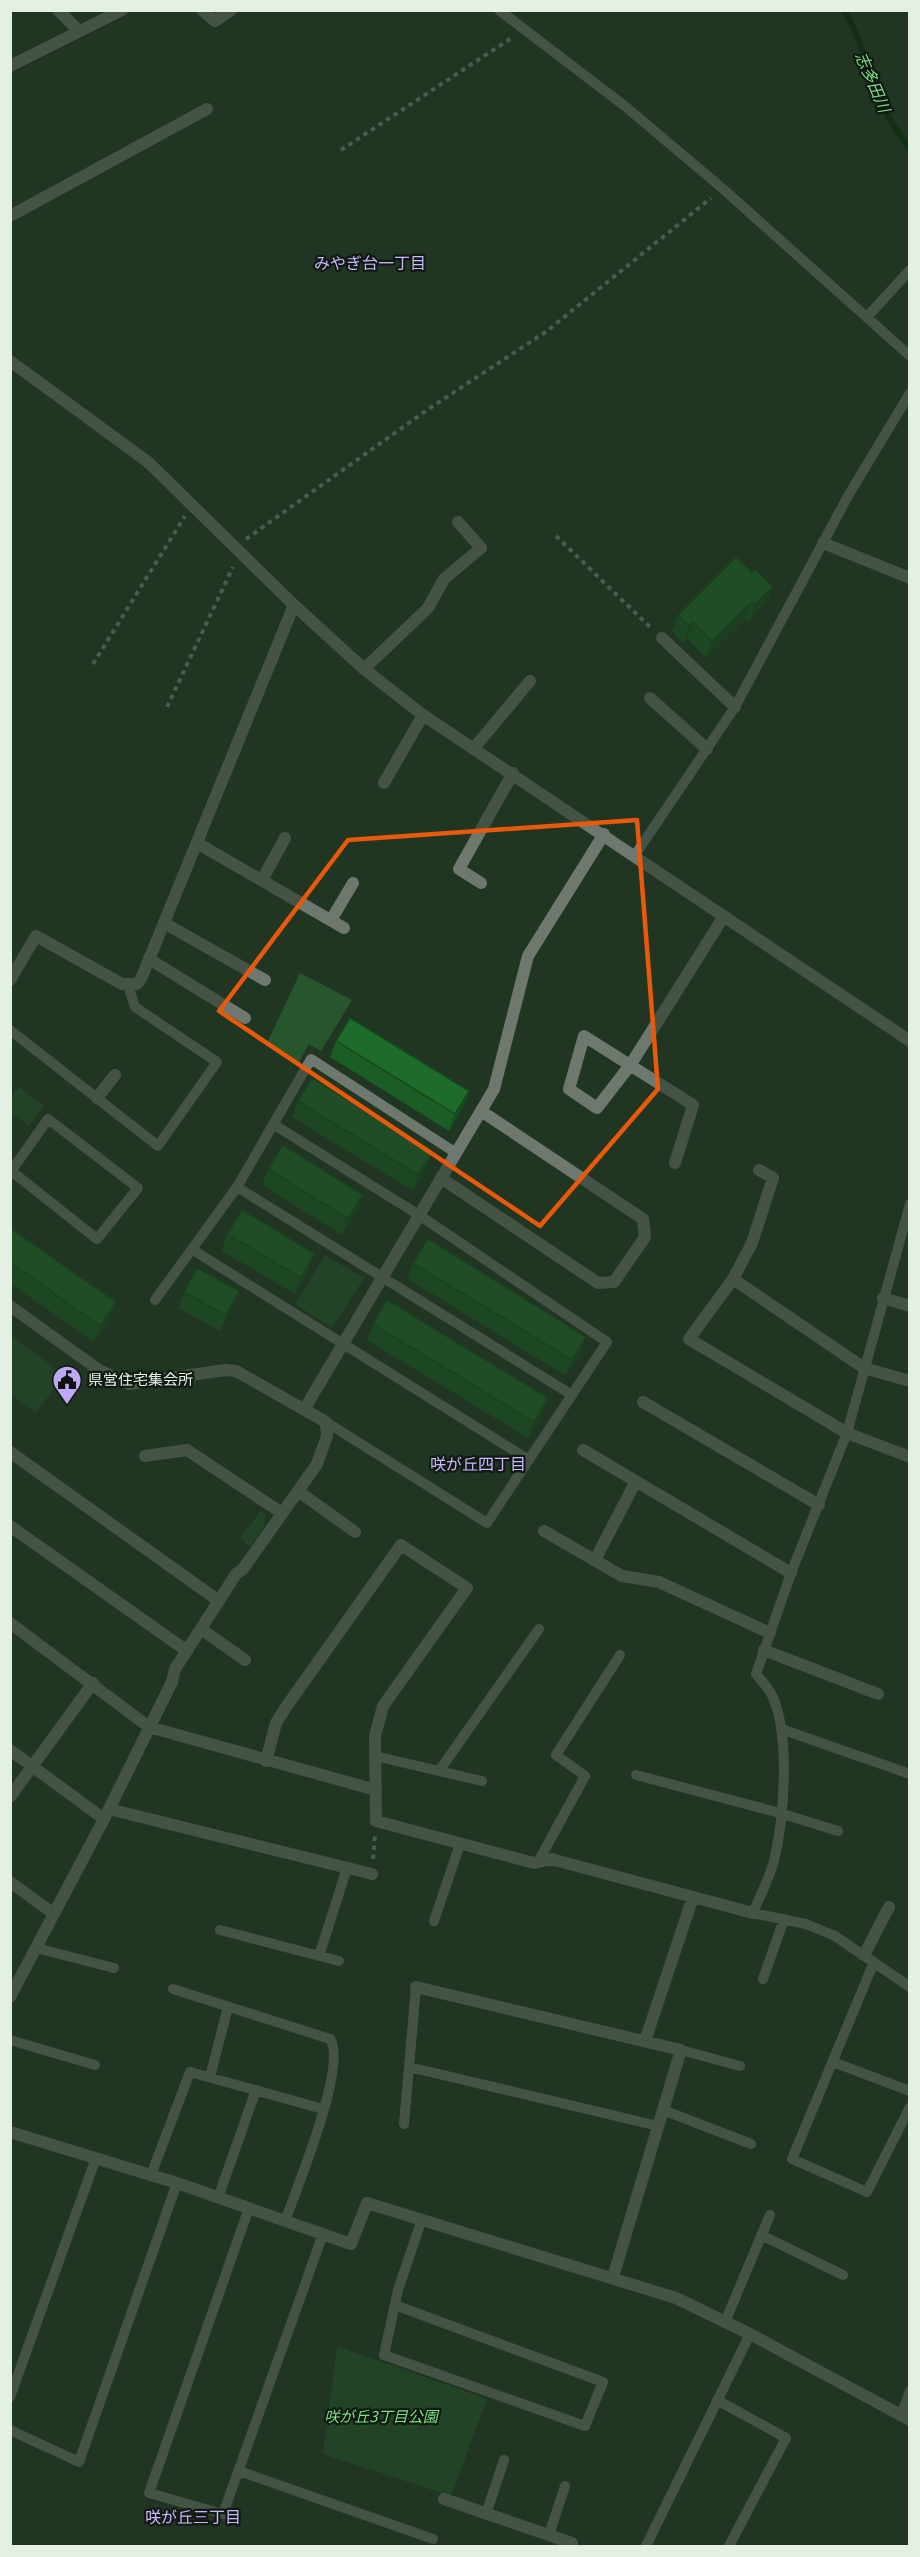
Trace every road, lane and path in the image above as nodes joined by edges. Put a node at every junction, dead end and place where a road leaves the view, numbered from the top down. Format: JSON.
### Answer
{"nodes":[{"id":1,"x":58,"y":10,"type":"edge"},
{"id":2,"x":122,"y":10,"type":"edge"},
{"id":3,"x":202,"y":10,"type":"edge"},
{"id":4,"x":231,"y":10,"type":"edge"},
{"id":5,"x":499,"y":10,"type":"edge"},
{"id":6,"x":523,"y":30,"type":"junction"},
{"id":7,"x":79,"y":31,"type":"junction"},
{"id":8,"x":10,"y":66,"type":"edge"},
{"id":9,"x":207,"y":109,"type":"dead end"},
{"id":10,"x":341,"y":150,"type":"dead end"},
{"id":11,"x":722,"y":188,"type":"junction"},
{"id":12,"x":10,"y":216,"type":"edge"},
{"id":13,"x":909,"y":270,"type":"edge"},
{"id":14,"x":867,"y":317,"type":"junction"},
{"id":15,"x":909,"y":356,"type":"edge"},
{"id":16,"x":10,"y":361,"type":"edge"},
{"id":17,"x":909,"y":393,"type":"edge"},
{"id":18,"x":192,"y":505,"type":"junction"},
{"id":19,"x":458,"y":522,"type":"dead end"},
{"id":20,"x":556,"y":536,"type":"dead end"},
{"id":21,"x":823,"y":543,"type":"junction"},
{"id":22,"x":238,"y":549,"type":"junction"},
{"id":23,"x":909,"y":578,"type":"edge"},
{"id":24,"x":294,"y":605,"type":"junction"},
{"id":25,"x":662,"y":638,"type":"joint"},
{"id":26,"x":93,"y":664,"type":"dead end"},
{"id":27,"x":364,"y":669,"type":"junction"},
{"id":28,"x":530,"y":681,"type":"dead end"},
{"id":29,"x":650,"y":698,"type":"dead end"},
{"id":30,"x":167,"y":707,"type":"dead end"},
{"id":31,"x":735,"y":707,"type":"junction"},
{"id":32,"x":423,"y":715,"type":"junction"},
{"id":33,"x":474,"y":748,"type":"junction"},
{"id":34,"x":707,"y":749,"type":"junction"},
{"id":35,"x":513,"y":773,"type":"junction"},
{"id":36,"x":384,"y":783,"type":"dead end"},
{"id":37,"x":604,"y":834,"type":"junction"},
{"id":38,"x":285,"y":838,"type":"dead end"},
{"id":39,"x":197,"y":843,"type":"junction"},
{"id":40,"x":635,"y":855,"type":"junction"},
{"id":41,"x":262,"y":880,"type":"junction"},
{"id":42,"x":353,"y":883,"type":"dead end"},
{"id":43,"x":481,"y":883,"type":"dead end"},
{"id":44,"x":724,"y":916,"type":"junction"},
{"id":45,"x":331,"y":920,"type":"junction"},
{"id":46,"x":164,"y":922,"type":"junction"},
{"id":47,"x":345,"y":928,"type":"dead end"},
{"id":48,"x":150,"y":959,"type":"junction"},
{"id":49,"x":10,"y":980,"type":"edge"},
{"id":50,"x":265,"y":980,"type":"dead end"},
{"id":51,"x":128,"y":985,"type":"junction"},
{"id":52,"x":245,"y":1018,"type":"dead end"},
{"id":53,"x":10,"y":1030,"type":"edge"},
{"id":54,"x":909,"y":1041,"type":"edge"},
{"id":55,"x":631,"y":1064,"type":"junction"},
{"id":56,"x":115,"y":1075,"type":"dead end"},
{"id":57,"x":97,"y":1098,"type":"junction"},
{"id":58,"x":481,"y":1111,"type":"junction"},
{"id":59,"x":273,"y":1124,"type":"junction"},
{"id":60,"x":456,"y":1153,"type":"junction"},
{"id":61,"x":675,"y":1163,"type":"dead end"},
{"id":62,"x":11,"y":1170,"type":"edge"},
{"id":63,"x":759,"y":1170,"type":"dead end"},
{"id":64,"x":441,"y":1179,"type":"junction"},
{"id":65,"x":237,"y":1187,"type":"junction"},
{"id":66,"x":909,"y":1204,"type":"edge"},
{"id":67,"x":419,"y":1215,"type":"junction"},
{"id":68,"x":193,"y":1250,"type":"junction"},
{"id":69,"x":382,"y":1277,"type":"junction"},
{"id":70,"x":733,"y":1279,"type":"junction"},
{"id":71,"x":883,"y":1298,"type":"junction"},
{"id":72,"x":155,"y":1300,"type":"dead end"},
{"id":73,"x":10,"y":1306,"type":"edge"},
{"id":74,"x":909,"y":1306,"type":"edge"},
{"id":75,"x":342,"y":1344,"type":"junction"},
{"id":76,"x":864,"y":1368,"type":"junction"},
{"id":77,"x":909,"y":1381,"type":"edge"},
{"id":78,"x":572,"y":1395,"type":"junction"},
{"id":79,"x":643,"y":1402,"type":"dead end"},
{"id":80,"x":305,"y":1408,"type":"junction"},
{"id":81,"x":326,"y":1422,"type":"junction"},
{"id":82,"x":847,"y":1433,"type":"junction"},
{"id":83,"x":584,"y":1450,"type":"dead end"},
{"id":84,"x":10,"y":1452,"type":"edge"},
{"id":85,"x":145,"y":1456,"type":"dead end"},
{"id":86,"x":909,"y":1457,"type":"edge"},
{"id":87,"x":529,"y":1460,"type":"junction"},
{"id":88,"x":636,"y":1481,"type":"junction"},
{"id":89,"x":298,"y":1491,"type":"junction"},
{"id":90,"x":819,"y":1505,"type":"junction"},
{"id":91,"x":282,"y":1513,"type":"junction"},
{"id":92,"x":10,"y":1526,"type":"edge"},
{"id":93,"x":544,"y":1531,"type":"dead end"},
{"id":94,"x":355,"y":1532,"type":"dead end"},
{"id":95,"x":595,"y":1560,"type":"junction"},
{"id":96,"x":791,"y":1573,"type":"junction"},
{"id":97,"x":219,"y":1600,"type":"junction"},
{"id":98,"x":10,"y":1623,"type":"edge"},
{"id":99,"x":201,"y":1629,"type":"junction"},
{"id":100,"x":539,"y":1629,"type":"dead end"},
{"id":101,"x":770,"y":1633,"type":"junction"},
{"id":102,"x":764,"y":1650,"type":"junction"},
{"id":103,"x":187,"y":1651,"type":"junction"},
{"id":104,"x":620,"y":1655,"type":"dead end"},
{"id":105,"x":244,"y":1660,"type":"dead end"},
{"id":106,"x":93,"y":1683,"type":"junction"},
{"id":107,"x":878,"y":1694,"type":"dead end"},
{"id":108,"x":149,"y":1727,"type":"junction"},
{"id":109,"x":781,"y":1729,"type":"junction"},
{"id":110,"x":10,"y":1750,"type":"edge"},
{"id":111,"x":375,"y":1756,"type":"junction"},
{"id":112,"x":266,"y":1761,"type":"junction"},
{"id":113,"x":34,"y":1767,"type":"junction"},
{"id":114,"x":439,"y":1771,"type":"junction"},
{"id":115,"x":909,"y":1774,"type":"edge"},
{"id":116,"x":636,"y":1775,"type":"dead end"},
{"id":117,"x":482,"y":1780,"type":"dead end"},
{"id":118,"x":376,"y":1790,"type":"junction"},
{"id":119,"x":10,"y":1797,"type":"edge"},
{"id":120,"x":780,"y":1813,"type":"junction"},
{"id":121,"x":106,"y":1814,"type":"junction"},
{"id":122,"x":376,"y":1821,"type":"junction"},
{"id":123,"x":837,"y":1831,"type":"dead end"},
{"id":124,"x":460,"y":1844,"type":"junction"},
{"id":125,"x":538,"y":1862,"type":"junction"},
{"id":126,"x":347,"y":1868,"type":"junction"},
{"id":127,"x":372,"y":1875,"type":"joint"},
{"id":128,"x":10,"y":1882,"type":"edge"},
{"id":129,"x":693,"y":1897,"type":"junction"},
{"id":130,"x":889,"y":1907,"type":"dead end"},
{"id":131,"x":753,"y":1913,"type":"junction"},
{"id":132,"x":54,"y":1914,"type":"junction"},
{"id":133,"x":783,"y":1919,"type":"junction"},
{"id":134,"x":434,"y":1921,"type":"dead end"},
{"id":135,"x":220,"y":1930,"type":"dead end"},
{"id":136,"x":36,"y":1948,"type":"junction"},
{"id":137,"x":319,"y":1956,"type":"junction"},
{"id":138,"x":869,"y":1959,"type":"junction"},
{"id":139,"x":339,"y":1961,"type":"dead end"},
{"id":140,"x":114,"y":1968,"type":"dead end"},
{"id":141,"x":763,"y":1979,"type":"dead end"},
{"id":142,"x":416,"y":1987,"type":"joint"},
{"id":143,"x":909,"y":1987,"type":"edge"},
{"id":144,"x":173,"y":1989,"type":"dead end"},
{"id":145,"x":10,"y":1997,"type":"edge"},
{"id":146,"x":228,"y":2007,"type":"junction"},
{"id":147,"x":10,"y":2040,"type":"edge"},
{"id":148,"x":645,"y":2041,"type":"junction"},
{"id":149,"x":681,"y":2050,"type":"junction"},
{"id":150,"x":833,"y":2062,"type":"junction"},
{"id":151,"x":95,"y":2065,"type":"dead end"},
{"id":152,"x":741,"y":2066,"type":"dead end"},
{"id":153,"x":409,"y":2067,"type":"junction"},
{"id":154,"x":210,"y":2077,"type":"junction"},
{"id":155,"x":256,"y":2090,"type":"junction"},
{"id":156,"x":909,"y":2091,"type":"edge"},
{"id":157,"x":909,"y":2107,"type":"edge"},
{"id":158,"x":323,"y":2109,"type":"junction"},
{"id":159,"x":663,"y":2110,"type":"junction"},
{"id":160,"x":404,"y":2124,"type":"dead end"},
{"id":161,"x":658,"y":2126,"type":"junction"},
{"id":162,"x":10,"y":2132,"type":"edge"},
{"id":163,"x":751,"y":2144,"type":"dead end"},
{"id":164,"x":96,"y":2158,"type":"junction"},
{"id":165,"x":152,"y":2175,"type":"junction"},
{"id":166,"x":177,"y":2183,"type":"junction"},
{"id":167,"x":218,"y":2198,"type":"junction"},
{"id":168,"x":249,"y":2208,"type":"junction"},
{"id":169,"x":770,"y":2215,"type":"dead end"},
{"id":170,"x":422,"y":2220,"type":"junction"},
{"id":171,"x":285,"y":2221,"type":"junction"},
{"id":172,"x":323,"y":2234,"type":"junction"},
{"id":173,"x":761,"y":2235,"type":"junction"},
{"id":174,"x":843,"y":2275,"type":"dead end"},
{"id":175,"x":613,"y":2277,"type":"junction"},
{"id":176,"x":395,"y":2305,"type":"junction"},
{"id":177,"x":725,"y":2322,"type":"junction"},
{"id":178,"x":750,"y":2334,"type":"junction"},
{"id":179,"x":909,"y":2391,"type":"edge"},
{"id":180,"x":10,"y":2397,"type":"edge"},
{"id":181,"x":717,"y":2400,"type":"junction"},
{"id":182,"x":905,"y":2418,"type":"edge"},
{"id":183,"x":10,"y":2430,"type":"edge"},
{"id":184,"x":504,"y":2460,"type":"dead end"},
{"id":185,"x":239,"y":2471,"type":"junction"},
{"id":186,"x":566,"y":2486,"type":"dead end"},
{"id":187,"x":444,"y":2499,"type":"dead end"},
{"id":188,"x":486,"y":2514,"type":"junction"},
{"id":189,"x":549,"y":2535,"type":"junction"},
{"id":190,"x":433,"y":2540,"type":"dead end"},
{"id":191,"x":571,"y":2547,"type":"edge"},
{"id":192,"x":646,"y":2547,"type":"edge"},
{"id":193,"x":729,"y":2547,"type":"edge"}],
"edges":[{"from":1,"to":7,"type":"street"},
{"from":2,"to":7,"type":"street"},
{"from":3,"to":4,"type":"street"},
{"from":5,"to":6,"type":"lane"},
{"from":6,"to":10,"type":"path"},
{"from":6,"to":11,"type":"lane"},
{"from":7,"to":8,"type":"street"},
{"from":9,"to":12,"type":"street"},
{"from":11,"to":14,"type":"lane"},
{"from":11,"to":22,"type":"path"},
{"from":13,"to":14,"type":"lane"},
{"from":14,"to":15,"type":"lane"},
{"from":16,"to":18,"type":"street"},
{"from":17,"to":21,"type":"lane"},
{"from":18,"to":22,"type":"street"},
{"from":18,"to":26,"type":"path"},
{"from":19,"to":27,"type":"street"},
{"from":20,"to":25,"type":"path"},
{"from":21,"to":23,"type":"street"},
{"from":21,"to":31,"type":"lane"},
{"from":22,"to":24,"type":"street"},
{"from":22,"to":30,"type":"path"},
{"from":24,"to":27,"type":"street"},
{"from":24,"to":39,"type":"street"},
{"from":25,"to":31,"type":"street"},
{"from":27,"to":32,"type":"street"},
{"from":28,"to":33,"type":"street"},
{"from":29,"to":34,"type":"street"},
{"from":31,"to":34,"type":"lane"},
{"from":32,"to":33,"type":"street"},
{"from":32,"to":36,"type":"street"},
{"from":33,"to":35,"type":"street"},
{"from":34,"to":40,"type":"lane"},
{"from":35,"to":37,"type":"street"},
{"from":35,"to":43,"type":"street"},
{"from":37,"to":40,"type":"street"},
{"from":37,"to":58,"type":"street"},
{"from":38,"to":41,"type":"street"},
{"from":39,"to":41,"type":"street"},
{"from":39,"to":46,"type":"street"},
{"from":40,"to":44,"type":"street"},
{"from":41,"to":45,"type":"street"},
{"from":42,"to":45,"type":"street"},
{"from":44,"to":54,"type":"street"},
{"from":44,"to":55,"type":"street"},
{"from":45,"to":47,"type":"street"},
{"from":46,"to":48,"type":"street"},
{"from":46,"to":50,"type":"street"},
{"from":48,"to":51,"type":"street"},
{"from":48,"to":52,"type":"street"},
{"from":49,"to":51,"type":"street"},
{"from":51,"to":57,"type":"lane"},
{"from":53,"to":57,"type":"lane"},
{"from":55,"to":55,"type":"street"},
{"from":55,"to":61,"type":"street"},
{"from":56,"to":57,"type":"street"},
{"from":58,"to":60,"type":"street"},
{"from":58,"to":64,"type":"street"},
{"from":59,"to":60,"type":"lane"},
{"from":59,"to":65,"type":"lane"},
{"from":59,"to":67,"type":"lane"},
{"from":60,"to":64,"type":"street"},
{"from":62,"to":62,"type":"lane"},
{"from":63,"to":70,"type":"street"},
{"from":64,"to":67,"type":"street"},
{"from":65,"to":68,"type":"lane"},
{"from":65,"to":69,"type":"lane"},
{"from":66,"to":71,"type":"lane"},
{"from":67,"to":69,"type":"street"},
{"from":67,"to":78,"type":"lane"},
{"from":68,"to":72,"type":"lane"},
{"from":68,"to":75,"type":"lane"},
{"from":69,"to":75,"type":"street"},
{"from":69,"to":78,"type":"lane"},
{"from":70,"to":76,"type":"street"},
{"from":70,"to":82,"type":"street"},
{"from":71,"to":74,"type":"street"},
{"from":71,"to":76,"type":"lane"},
{"from":73,"to":80,"type":"street"},
{"from":75,"to":80,"type":"street"},
{"from":75,"to":87,"type":"lane"},
{"from":76,"to":77,"type":"street"},
{"from":76,"to":82,"type":"lane"},
{"from":78,"to":87,"type":"lane"},
{"from":79,"to":90,"type":"street"},
{"from":80,"to":81,"type":"street"},
{"from":81,"to":87,"type":"lane"},
{"from":81,"to":89,"type":"street"},
{"from":82,"to":86,"type":"street"},
{"from":82,"to":90,"type":"lane"},
{"from":83,"to":88,"type":"street"},
{"from":84,"to":97,"type":"street"},
{"from":85,"to":91,"type":"street"},
{"from":88,"to":95,"type":"street"},
{"from":88,"to":96,"type":"street"},
{"from":89,"to":91,"type":"street"},
{"from":89,"to":94,"type":"street"},
{"from":90,"to":96,"type":"lane"},
{"from":91,"to":97,"type":"street"},
{"from":92,"to":103,"type":"street"},
{"from":93,"to":95,"type":"street"},
{"from":95,"to":101,"type":"street"},
{"from":96,"to":101,"type":"lane"},
{"from":97,"to":99,"type":"street"},
{"from":98,"to":106,"type":"street"},
{"from":99,"to":103,"type":"street"},
{"from":99,"to":105,"type":"street"},
{"from":100,"to":114,"type":"lane"},
{"from":101,"to":102,"type":"lane"},
{"from":102,"to":107,"type":"street"},
{"from":102,"to":109,"type":"lane"},
{"from":103,"to":108,"type":"street"},
{"from":104,"to":125,"type":"lane"},
{"from":106,"to":108,"type":"street"},
{"from":106,"to":113,"type":"street"},
{"from":108,"to":112,"type":"street"},
{"from":108,"to":121,"type":"street"},
{"from":109,"to":115,"type":"lane"},
{"from":109,"to":120,"type":"lane"},
{"from":110,"to":113,"type":"street"},
{"from":111,"to":112,"type":"street"},
{"from":111,"to":114,"type":"lane"},
{"from":111,"to":118,"type":"street"},
{"from":112,"to":118,"type":"street"},
{"from":113,"to":119,"type":"street"},
{"from":113,"to":121,"type":"street"},
{"from":114,"to":117,"type":"lane"},
{"from":116,"to":120,"type":"lane"},
{"from":118,"to":122,"type":"street"},
{"from":120,"to":123,"type":"lane"},
{"from":120,"to":131,"type":"lane"},
{"from":121,"to":126,"type":"street"},
{"from":121,"to":132,"type":"street"},
{"from":122,"to":124,"type":"street"},
{"from":122,"to":127,"type":"path"},
{"from":124,"to":125,"type":"street"},
{"from":124,"to":134,"type":"lane"},
{"from":125,"to":129,"type":"street"},
{"from":126,"to":127,"type":"street"},
{"from":126,"to":137,"type":"lane"},
{"from":128,"to":132,"type":"street"},
{"from":129,"to":131,"type":"street"},
{"from":129,"to":148,"type":"street"},
{"from":130,"to":138,"type":"street"},
{"from":131,"to":133,"type":"lane"},
{"from":132,"to":136,"type":"street"},
{"from":133,"to":138,"type":"lane"},
{"from":133,"to":141,"type":"lane"},
{"from":135,"to":137,"type":"lane"},
{"from":136,"to":140,"type":"lane"},
{"from":136,"to":145,"type":"street"},
{"from":137,"to":139,"type":"lane"},
{"from":138,"to":143,"type":"lane"},
{"from":138,"to":150,"type":"lane"},
{"from":142,"to":148,"type":"street"},
{"from":142,"to":153,"type":"lane"},
{"from":144,"to":146,"type":"lane"},
{"from":146,"to":154,"type":"lane"},
{"from":146,"to":158,"type":"lane"},
{"from":147,"to":151,"type":"lane"},
{"from":148,"to":149,"type":"street"},
{"from":149,"to":152,"type":"lane"},
{"from":149,"to":159,"type":"street"},
{"from":150,"to":156,"type":"lane"},
{"from":150,"to":157,"type":"lane"},
{"from":153,"to":160,"type":"lane"},
{"from":153,"to":161,"type":"lane"},
{"from":154,"to":155,"type":"lane"},
{"from":154,"to":165,"type":"lane"},
{"from":155,"to":158,"type":"lane"},
{"from":155,"to":167,"type":"lane"},
{"from":158,"to":171,"type":"lane"},
{"from":159,"to":161,"type":"street"},
{"from":159,"to":163,"type":"lane"},
{"from":161,"to":175,"type":"street"},
{"from":162,"to":164,"type":"street"},
{"from":164,"to":165,"type":"street"},
{"from":164,"to":180,"type":"lane"},
{"from":165,"to":166,"type":"street"},
{"from":166,"to":167,"type":"street"},
{"from":166,"to":183,"type":"lane"},
{"from":167,"to":168,"type":"street"},
{"from":168,"to":171,"type":"street"},
{"from":168,"to":185,"type":"lane"},
{"from":169,"to":173,"type":"lane"},
{"from":170,"to":172,"type":"street"},
{"from":170,"to":175,"type":"street"},
{"from":170,"to":176,"type":"lane"},
{"from":171,"to":172,"type":"street"},
{"from":172,"to":185,"type":"lane"},
{"from":173,"to":174,"type":"lane"},
{"from":173,"to":177,"type":"lane"},
{"from":175,"to":177,"type":"street"},
{"from":176,"to":176,"type":"lane"},
{"from":177,"to":178,"type":"street"},
{"from":178,"to":181,"type":"lane"},
{"from":178,"to":182,"type":"street"},
{"from":179,"to":182,"type":"lane"},
{"from":181,"to":192,"type":"lane"},
{"from":181,"to":193,"type":"lane"},
{"from":184,"to":188,"type":"lane"},
{"from":185,"to":190,"type":"lane"},
{"from":186,"to":189,"type":"lane"},
{"from":187,"to":188,"type":"street"},
{"from":188,"to":189,"type":"street"},
{"from":189,"to":191,"type":"street"}]}
